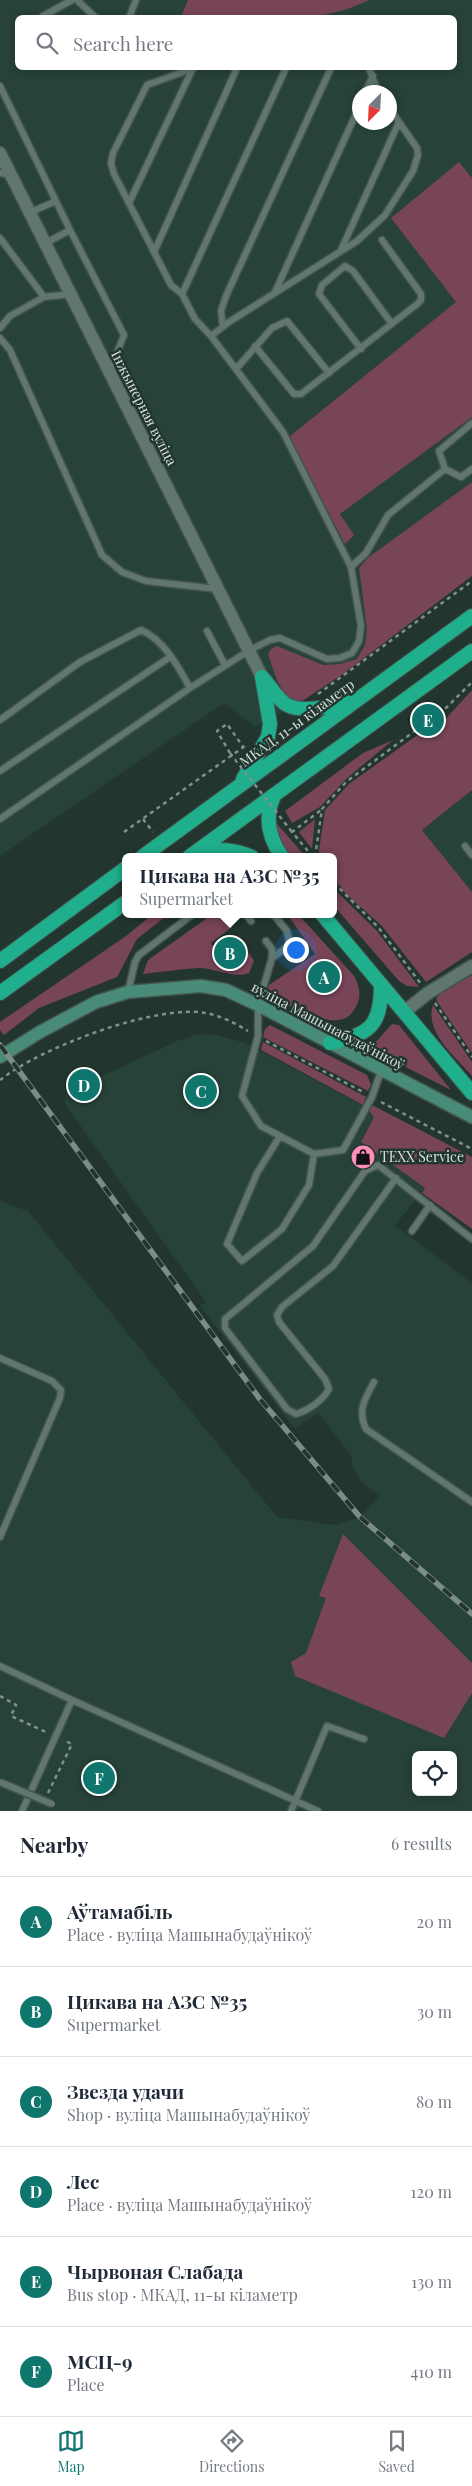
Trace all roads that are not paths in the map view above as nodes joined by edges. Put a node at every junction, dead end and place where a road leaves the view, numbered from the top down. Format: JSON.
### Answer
{"nodes":[{"id":1,"x":72,"y":0,"type":"edge"},
{"id":2,"x":77,"y":0,"type":"edge"},
{"id":3,"x":136,"y":0,"type":"edge"},
{"id":4,"x":45,"y":15,"type":"edge"},
{"id":5,"x":93,"y":15,"type":"edge"},
{"id":6,"x":130,"y":15,"type":"edge"},
{"id":7,"x":187,"y":70,"type":"edge"},
{"id":8,"x":192,"y":70,"type":"edge"},
{"id":9,"x":236,"y":70,"type":"edge"},
{"id":10,"x":285,"y":70,"type":"edge"},
{"id":11,"x":331,"y":70,"type":"edge"},
{"id":12,"x":370,"y":70,"type":"edge"},
{"id":13,"x":373,"y":76,"type":"junction"},
{"id":14,"x":368,"y":85,"type":"edge"},
{"id":15,"x":376,"y":85,"type":"edge"},
{"id":16,"x":0,"y":86,"type":"edge"},
{"id":17,"x":397,"y":119,"type":"edge"},
{"id":18,"x":352,"y":122,"type":"edge"},
{"id":19,"x":399,"y":122,"type":"junction"},
{"id":20,"x":0,"y":153,"type":"edge"},
{"id":21,"x":6,"y":174,"type":"edge"},
{"id":22,"x":56,"y":201,"type":"junction"},
{"id":23,"x":129,"y":203,"type":"junction"},
{"id":24,"x":31,"y":212,"type":"junction"},
{"id":25,"x":70,"y":230,"type":"junction"},
{"id":26,"x":0,"y":238,"type":"edge"},
{"id":27,"x":382,"y":240,"type":"dead end"},
{"id":28,"x":46,"y":243,"type":"junction"},
{"id":29,"x":155,"y":250,"type":"junction"},
{"id":30,"x":340,"y":251,"type":"junction"},
{"id":31,"x":274,"y":293,"type":"junction"},
{"id":32,"x":71,"y":294,"type":"junction"},
{"id":33,"x":182,"y":294,"type":"junction"},
{"id":34,"x":44,"y":297,"type":"junction"},
{"id":35,"x":392,"y":324,"type":"junction"},
{"id":36,"x":223,"y":327,"type":"junction"},
{"id":37,"x":0,"y":328,"type":"edge"},
{"id":38,"x":211,"y":336,"type":"junction"},
{"id":39,"x":0,"y":338,"type":"edge"},
{"id":40,"x":255,"y":346,"type":"junction"},
{"id":41,"x":361,"y":349,"type":"junction"},
{"id":42,"x":236,"y":369,"type":"junction"},
{"id":43,"x":110,"y":372,"type":"junction"},
{"id":44,"x":329,"y":373,"type":"junction"},
{"id":45,"x":472,"y":423,"type":"edge"},
{"id":46,"x":445,"y":469,"type":"junction"},
{"id":47,"x":472,"y":469,"type":"edge"},
{"id":48,"x":351,"y":567,"type":"junction"},
{"id":49,"x":218,"y":589,"type":"junction"},
{"id":50,"x":472,"y":616,"type":"edge"},
{"id":51,"x":207,"y":631,"type":"dead end"},
{"id":52,"x":250,"y":650,"type":"junction"},
{"id":53,"x":472,"y":651,"type":"edge"},
{"id":54,"x":170,"y":657,"type":"junction"},
{"id":55,"x":225,"y":665,"type":"junction"},
{"id":56,"x":262,"y":677,"type":"junction"},
{"id":57,"x":190,"y":688,"type":"junction"},
{"id":58,"x":354,"y":702,"type":"junction"},
{"id":59,"x":0,"y":720,"type":"edge"},
{"id":60,"x":0,"y":771,"type":"edge"},
{"id":61,"x":240,"y":784,"type":"junction"},
{"id":62,"x":274,"y":796,"type":"junction"},
{"id":63,"x":0,"y":819,"type":"edge"},
{"id":64,"x":465,"y":846,"type":"dead end"},
{"id":65,"x":147,"y":853,"type":"edge"},
{"id":66,"x":195,"y":853,"type":"edge"},
{"id":67,"x":199,"y":853,"type":"edge"},
{"id":68,"x":243,"y":853,"type":"edge"},
{"id":69,"x":280,"y":853,"type":"edge"},
{"id":70,"x":472,"y":855,"type":"edge"},
{"id":71,"x":122,"y":871,"type":"edge"},
{"id":72,"x":122,"y":905,"type":"edge"},
{"id":73,"x":188,"y":918,"type":"edge"},
{"id":74,"x":249,"y":918,"type":"edge"},
{"id":75,"x":276,"y":918,"type":"edge"},
{"id":76,"x":325,"y":918,"type":"edge"},
{"id":77,"x":251,"y":921,"type":"dead end"},
{"id":78,"x":266,"y":941,"type":"dead end"},
{"id":79,"x":272,"y":958,"type":"junction"},
{"id":80,"x":0,"y":960,"type":"edge"},
{"id":81,"x":472,"y":966,"type":"edge"},
{"id":82,"x":381,"y":986,"type":"junction"},
{"id":83,"x":128,"y":992,"type":"junction"},
{"id":84,"x":0,"y":993,"type":"edge"},
{"id":85,"x":258,"y":1005,"type":"junction"},
{"id":86,"x":404,"y":1012,"type":"junction"},
{"id":87,"x":330,"y":1043,"type":"junction"},
{"id":88,"x":0,"y":1057,"type":"edge"},
{"id":89,"x":381,"y":1071,"type":"junction"},
{"id":90,"x":472,"y":1093,"type":"edge"},
{"id":91,"x":472,"y":1117,"type":"edge"},
{"id":92,"x":280,"y":1136,"type":"junction"},
{"id":93,"x":314,"y":1154,"type":"junction"},
{"id":94,"x":396,"y":1178,"type":"junction"},
{"id":95,"x":430,"y":1205,"type":"junction"},
{"id":96,"x":412,"y":1231,"type":"dead end"},
{"id":97,"x":472,"y":1239,"type":"edge"},
{"id":98,"x":0,"y":1358,"type":"edge"},
{"id":99,"x":374,"y":1382,"type":"dead end"},
{"id":100,"x":472,"y":1502,"type":"edge"},
{"id":101,"x":0,"y":1537,"type":"edge"},
{"id":102,"x":0,"y":1666,"type":"edge"},
{"id":103,"x":72,"y":1700,"type":"junction"},
{"id":104,"x":364,"y":1739,"type":"dead end"},
{"id":105,"x":0,"y":1782,"type":"edge"},
{"id":106,"x":296,"y":1801,"type":"junction"},
{"id":107,"x":52,"y":1804,"type":"dead end"},
{"id":108,"x":22,"y":1811,"type":"edge"},
{"id":109,"x":291,"y":1811,"type":"edge"},
{"id":110,"x":318,"y":1811,"type":"edge"}],
"edges":[{"from":1,"to":4,"type":"lane"},
{"from":2,"to":5,"type":"lane"},
{"from":3,"to":6,"type":"lane"},
{"from":7,"to":23,"type":"lane"},
{"from":8,"to":23,"type":"lane"},
{"from":9,"to":29,"type":"lane"},
{"from":10,"to":33,"type":"lane"},
{"from":11,"to":36,"type":"lane"},
{"from":12,"to":13,"type":"lane"},
{"from":13,"to":14,"type":"lane"},
{"from":13,"to":15,"type":"lane"},
{"from":16,"to":22,"type":"lane"},
{"from":17,"to":19,"type":"lane"},
{"from":18,"to":31,"type":"lane"},
{"from":19,"to":30,"type":"lane"},
{"from":19,"to":30,"type":"lane"},
{"from":20,"to":21,"type":"street","name":"Інжынерная вуліца"},
{"from":21,"to":24,"type":"street","name":"Інжынерная вуліца"},
{"from":22,"to":24,"type":"lane"},
{"from":22,"to":25,"type":"lane"},
{"from":23,"to":29,"type":"lane"},
{"from":24,"to":28,"type":"street","name":"Інжынерная вуліца"},
{"from":25,"to":28,"type":"lane"},
{"from":25,"to":43,"type":"lane"},
{"from":26,"to":34,"type":"lane"},
{"from":27,"to":35,"type":"lane"},
{"from":28,"to":32,"type":"street","name":"Інжынерная вуліца"},
{"from":29,"to":33,"type":"lane"},
{"from":30,"to":31,"type":"lane"},
{"from":31,"to":36,"type":"lane"},
{"from":32,"to":34,"type":"lane"},
{"from":32,"to":43,"type":"street","name":"Інжынерная вуліца"},
{"from":33,"to":38,"type":"lane"},
{"from":34,"to":37,"type":"lane"},
{"from":35,"to":41,"type":"lane"},
{"from":35,"to":41,"type":"lane"},
{"from":36,"to":38,"type":"lane"},
{"from":38,"to":42,"type":"lane"},
{"from":39,"to":49,"type":"lane"},
{"from":40,"to":42,"type":"lane"},
{"from":40,"to":44,"type":"lane"},
{"from":40,"to":44,"type":"lane"},
{"from":41,"to":44,"type":"lane"},
{"from":42,"to":48,"type":"lane"},
{"from":43,"to":49,"type":"street","name":"Інжынерная вуліца"},
{"from":45,"to":46,"type":"lane"},
{"from":46,"to":47,"type":"lane"},
{"from":46,"to":48,"type":"lane"},
{"from":48,"to":52,"type":"lane"},
{"from":49,"to":52,"type":"street","name":"Інжынерная вуліца"},
{"from":50,"to":58,"type":"highway","name":"МКАД, 11-ы кіламетр"},
{"from":51,"to":55,"type":"lane"},
{"from":52,"to":55,"type":"lane"},
{"from":52,"to":56,"type":"street","name":"Інжынерная вуліца"},
{"from":53,"to":62,"type":"highway"},
{"from":54,"to":57,"type":"lane"},
{"from":54,"to":59,"type":"lane"},
{"from":54,"to":60,"type":"lane"},
{"from":55,"to":57,"type":"lane"},
{"from":56,"to":58,"type":"highway"},
{"from":56,"to":61,"type":"highway"},
{"from":57,"to":63,"type":"lane"},
{"from":58,"to":61,"type":"highway","name":"МКАД, 11-ы кіламетр"},
{"from":61,"to":65,"type":"highway","name":"МКАД, 11-ы кіламетр"},
{"from":62,"to":66,"type":"highway"},
{"from":62,"to":69,"type":"highway"},
{"from":64,"to":70,"type":"lane"},
{"from":67,"to":68,"type":"highway"},
{"from":71,"to":80,"type":"highway"},
{"from":72,"to":84,"type":"highway"},
{"from":73,"to":83,"type":"lane"},
{"from":74,"to":77,"type":"lane"},
{"from":75,"to":79,"type":"lane"},
{"from":76,"to":82,"type":"highway"},
{"from":78,"to":79,"type":"lane"},
{"from":79,"to":85,"type":"lane"},
{"from":81,"to":86,"type":"street"},
{"from":82,"to":86,"type":"highway"},
{"from":82,"to":87,"type":"highway"},
{"from":83,"to":85,"type":"main road","name":"вуліца Машынабудаўнікоў"},
{"from":83,"to":88,"type":"main road","name":"вуліца Машынабудаўнікоў"},
{"from":85,"to":87,"type":"main road","name":"вуліца Машынабудаўнікоў"},
{"from":85,"to":92,"type":"lane"},
{"from":86,"to":90,"type":"highway"},
{"from":87,"to":89,"type":"main road","name":"вуліца Машынабудаўнікоў"},
{"from":89,"to":91,"type":"main road","name":"вуліца Машынабудаўнікоў"},
{"from":89,"to":93,"type":"lane"},
{"from":92,"to":93,"type":"lane"},
{"from":92,"to":93,"type":"lane"},
{"from":94,"to":94,"type":"lane"},
{"from":94,"to":95,"type":"lane"},
{"from":95,"to":96,"type":"lane"},
{"from":95,"to":97,"type":"lane"},
{"from":98,"to":101,"type":"lane"},
{"from":99,"to":100,"type":"lane"},
{"from":102,"to":103,"type":"lane"},
{"from":103,"to":106,"type":"lane"},
{"from":103,"to":108,"type":"lane"},
{"from":104,"to":106,"type":"lane"},
{"from":105,"to":107,"type":"lane","bridge":true},
{"from":106,"to":109,"type":"lane"},
{"from":106,"to":110,"type":"lane"}]}
